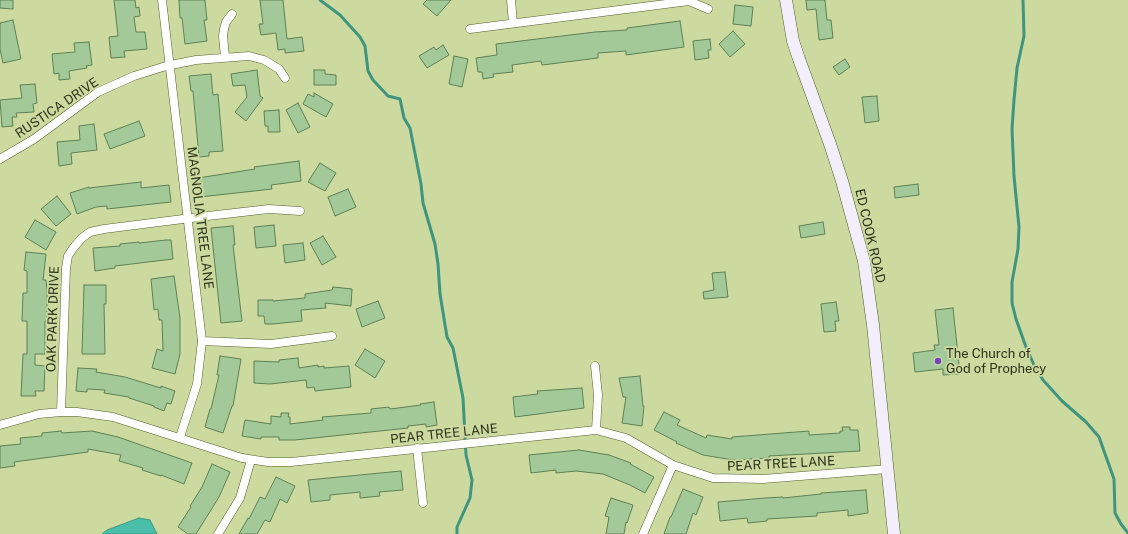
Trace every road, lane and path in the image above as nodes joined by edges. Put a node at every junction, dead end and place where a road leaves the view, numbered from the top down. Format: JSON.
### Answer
{"nodes":[{"id":1,"x":162,"y":0,"type":"edge"},
{"id":2,"x":511,"y":0,"type":"edge"},
{"id":3,"x":688,"y":0,"type":"edge"},
{"id":4,"x":786,"y":0,"type":"edge"},
{"id":5,"x":708,"y":9,"type":"dead end"},
{"id":6,"x":232,"y":14,"type":"dead end"},
{"id":7,"x":513,"y":23,"type":"junction"},
{"id":8,"x":470,"y":29,"type":"dead end"},
{"id":9,"x":225,"y":57,"type":"junction"},
{"id":10,"x":170,"y":65,"type":"junction"},
{"id":11,"x":285,"y":78,"type":"dead end"},
{"id":12,"x":0,"y":159,"type":"edge"},
{"id":13,"x":300,"y":211,"type":"dead end"},
{"id":14,"x":188,"y":218,"type":"junction"},
{"id":15,"x":332,"y":336,"type":"dead end"},
{"id":16,"x":202,"y":341,"type":"junction"},
{"id":17,"x":595,"y":366,"type":"dead end"},
{"id":18,"x":61,"y":412,"type":"junction"},
{"id":19,"x":0,"y":425,"type":"edge"},
{"id":20,"x":596,"y":430,"type":"junction"},
{"id":21,"x":180,"y":437,"type":"junction"},
{"id":22,"x":417,"y":448,"type":"junction"},
{"id":23,"x":251,"y":460,"type":"junction"},
{"id":24,"x":673,"y":465,"type":"junction"},
{"id":25,"x":888,"y":469,"type":"junction"},
{"id":26,"x":423,"y":503,"type":"dead end"},
{"id":27,"x":218,"y":534,"type":"edge"},
{"id":28,"x":643,"y":534,"type":"edge"},
{"id":29,"x":894,"y":534,"type":"edge"}],
"edges":[{"from":1,"to":10,"type":"street","name":"MAGNOLIA TREE LANE"},
{"from":2,"to":7,"type":"street"},
{"from":3,"to":5,"type":"street"},
{"from":3,"to":7,"type":"street"},
{"from":4,"to":25,"type":"street","name":"ED COOK ROAD"},
{"from":6,"to":9,"type":"street"},
{"from":7,"to":8,"type":"street"},
{"from":9,"to":10,"type":"street","name":"RUSTICA DRIVE"},
{"from":9,"to":11,"type":"street","name":"RUSTICA DRIVE"},
{"from":10,"to":12,"type":"street","name":"RUSTICA DRIVE"},
{"from":10,"to":14,"type":"street","name":"MAGNOLIA TREE LANE"},
{"from":13,"to":14,"type":"street","name":"OAK PARK DRIVE"},
{"from":14,"to":16,"type":"street","name":"MAGNOLIA TREE LANE"},
{"from":14,"to":18,"type":"street","name":"OAK PARK DRIVE"},
{"from":15,"to":16,"type":"street"},
{"from":16,"to":21,"type":"street","name":"MAGNOLIA TREE LANE"},
{"from":17,"to":20,"type":"street"},
{"from":18,"to":19,"type":"street","name":"PEAR TREE LANE"},
{"from":18,"to":21,"type":"street","name":"PEAR TREE LANE"},
{"from":20,"to":22,"type":"street","name":"PEAR TREE LANE"},
{"from":20,"to":24,"type":"street","name":"PEAR TREE LANE"},
{"from":21,"to":23,"type":"street","name":"PEAR TREE LANE"},
{"from":22,"to":23,"type":"street","name":"PEAR TREE LANE"},
{"from":22,"to":26,"type":"street"},
{"from":23,"to":27,"type":"street"},
{"from":24,"to":25,"type":"street","name":"PEAR TREE LANE"},
{"from":24,"to":28,"type":"street"},
{"from":25,"to":29,"type":"street","name":"ED COOK ROAD"}]}
